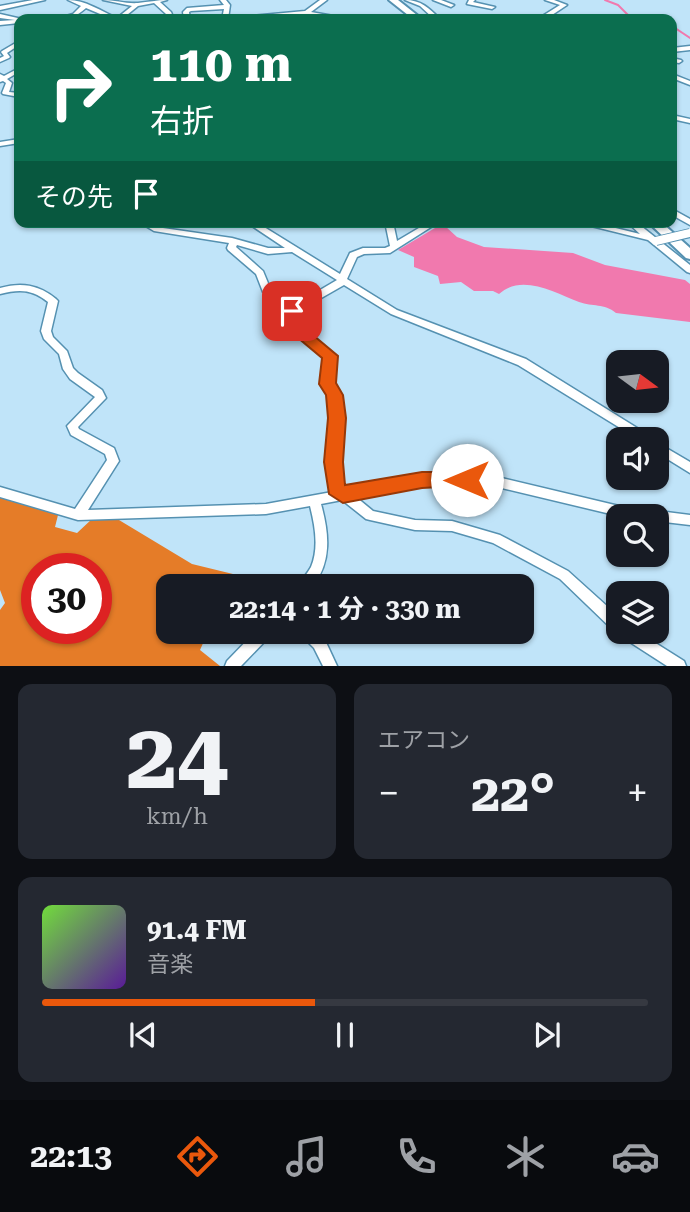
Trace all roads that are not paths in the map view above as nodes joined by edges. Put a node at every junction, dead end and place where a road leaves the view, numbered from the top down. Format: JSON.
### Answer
{"nodes":[{"id":1,"x":42,"y":0,"type":"edge"},
{"id":2,"x":71,"y":0,"type":"edge"},
{"id":3,"x":106,"y":0,"type":"edge"},
{"id":4,"x":163,"y":0,"type":"edge"},
{"id":5,"x":324,"y":0,"type":"edge"},
{"id":6,"x":385,"y":0,"type":"edge"},
{"id":7,"x":393,"y":0,"type":"edge"},
{"id":8,"x":408,"y":0,"type":"edge"},
{"id":9,"x":436,"y":0,"type":"edge"},
{"id":10,"x":472,"y":0,"type":"edge"},
{"id":11,"x":548,"y":0,"type":"edge"},
{"id":12,"x":155,"y":1,"type":"edge"},
{"id":13,"x":566,"y":2,"type":"edge"},
{"id":14,"x":225,"y":3,"type":"edge"},
{"id":15,"x":0,"y":5,"type":"edge"},
{"id":16,"x":86,"y":5,"type":"junction"},
{"id":17,"x":136,"y":5,"type":"junction"},
{"id":18,"x":451,"y":5,"type":"dead end"},
{"id":19,"x":204,"y":7,"type":"junction"},
{"id":20,"x":492,"y":7,"type":"dead end"},
{"id":21,"x":186,"y":12,"type":"joint"},
{"id":22,"x":76,"y":14,"type":"edge"},
{"id":23,"x":107,"y":14,"type":"edge"},
{"id":24,"x":124,"y":14,"type":"edge"},
{"id":25,"x":168,"y":14,"type":"edge"},
{"id":26,"x":178,"y":14,"type":"edge"},
{"id":27,"x":203,"y":14,"type":"edge"},
{"id":28,"x":307,"y":14,"type":"edge"},
{"id":29,"x":403,"y":14,"type":"edge"},
{"id":30,"x":411,"y":14,"type":"edge"},
{"id":31,"x":432,"y":14,"type":"edge"},
{"id":32,"x":550,"y":14,"type":"edge"},
{"id":33,"x":14,"y":46,"type":"edge"},
{"id":34,"x":0,"y":60,"type":"edge"},
{"id":35,"x":2,"y":78,"type":"edge"},
{"id":36,"x":14,"y":94,"type":"edge"},
{"id":37,"x":152,"y":228,"type":"edge"},
{"id":38,"x":259,"y":228,"type":"edge"},
{"id":39,"x":390,"y":228,"type":"edge"},
{"id":40,"x":425,"y":228,"type":"edge"},
{"id":41,"x":602,"y":228,"type":"edge"},
{"id":42,"x":638,"y":228,"type":"edge"},
{"id":43,"x":661,"y":228,"type":"edge"},
{"id":44,"x":673,"y":228,"type":"edge"},
{"id":45,"x":690,"y":233,"type":"edge"},
{"id":46,"x":653,"y":241,"type":"junction"},
{"id":47,"x":234,"y":242,"type":"junction"},
{"id":48,"x":690,"y":244,"type":"edge"},
{"id":49,"x":394,"y":247,"type":"junction"},
{"id":50,"x":292,"y":249,"type":"junction"},
{"id":51,"x":690,"y":255,"type":"edge"},
{"id":52,"x":690,"y":270,"type":"edge"},
{"id":53,"x":341,"y":280,"type":"junction"},
{"id":54,"x":0,"y":291,"type":"edge"},
{"id":55,"x":286,"y":318,"type":"junction"},
{"id":56,"x":627,"y":427,"type":"edge"},
{"id":57,"x":669,"y":454,"type":"edge"},
{"id":58,"x":690,"y":468,"type":"edge"},
{"id":59,"x":0,"y":492,"type":"edge"},
{"id":60,"x":343,"y":495,"type":"junction"},
{"id":61,"x":314,"y":499,"type":"junction"},
{"id":62,"x":78,"y":515,"type":"junction"},
{"id":63,"x":690,"y":520,"type":"edge"},
{"id":64,"x":313,"y":574,"type":"edge"},
{"id":65,"x":606,"y":614,"type":"edge"},
{"id":66,"x":253,"y":644,"type":"edge"},
{"id":67,"x":319,"y":644,"type":"edge"},
{"id":68,"x":645,"y":644,"type":"edge"},
{"id":69,"x":232,"y":666,"type":"edge"},
{"id":70,"x":330,"y":666,"type":"edge"},
{"id":71,"x":679,"y":666,"type":"edge"}],
"edges":[{"from":1,"to":15,"type":"street"},
{"from":2,"to":16,"type":"street"},
{"from":3,"to":17,"type":"street"},
{"from":4,"to":12,"type":"street"},
{"from":5,"to":28,"type":"street"},
{"from":6,"to":29,"type":"highway"},
{"from":7,"to":30,"type":"highway"},
{"from":8,"to":31,"type":"street"},
{"from":9,"to":18,"type":"street"},
{"from":10,"to":20,"type":"street"},
{"from":11,"to":13,"type":"street"},
{"from":12,"to":17,"type":"street"},
{"from":12,"to":25,"type":"street"},
{"from":13,"to":32,"type":"street"},
{"from":14,"to":19,"type":"street"},
{"from":16,"to":22,"type":"street"},
{"from":16,"to":23,"type":"street"},
{"from":17,"to":24,"type":"street"},
{"from":19,"to":21,"type":"street"},
{"from":19,"to":27,"type":"street"},
{"from":21,"to":26,"type":"street"},
{"from":33,"to":34,"type":"street"},
{"from":35,"to":36,"type":"street"},
{"from":37,"to":47,"type":"street"},
{"from":38,"to":50,"type":"street"},
{"from":39,"to":49,"type":"street"},
{"from":40,"to":49,"type":"street"},
{"from":41,"to":46,"type":"street"},
{"from":42,"to":46,"type":"street"},
{"from":43,"to":51,"type":"highway"},
{"from":44,"to":48,"type":"highway"},
{"from":45,"to":46,"type":"street","bridge":true},
{"from":46,"to":52,"type":"street"},
{"from":47,"to":50,"type":"street"},
{"from":47,"to":55,"type":"street"},
{"from":49,"to":53,"type":"street"},
{"from":50,"to":53,"type":"street"},
{"from":53,"to":55,"type":"street"},
{"from":53,"to":56,"type":"street"},
{"from":54,"to":62,"type":"street"},
{"from":55,"to":60,"type":"street"},
{"from":57,"to":58,"type":"street"},
{"from":59,"to":62,"type":"street"},
{"from":60,"to":61,"type":"street"},
{"from":60,"to":63,"type":"street"},
{"from":60,"to":65,"type":"street"},
{"from":61,"to":62,"type":"street"},
{"from":61,"to":64,"type":"street"},
{"from":66,"to":69,"type":"street"},
{"from":67,"to":70,"type":"street"},
{"from":68,"to":71,"type":"street"}]}
